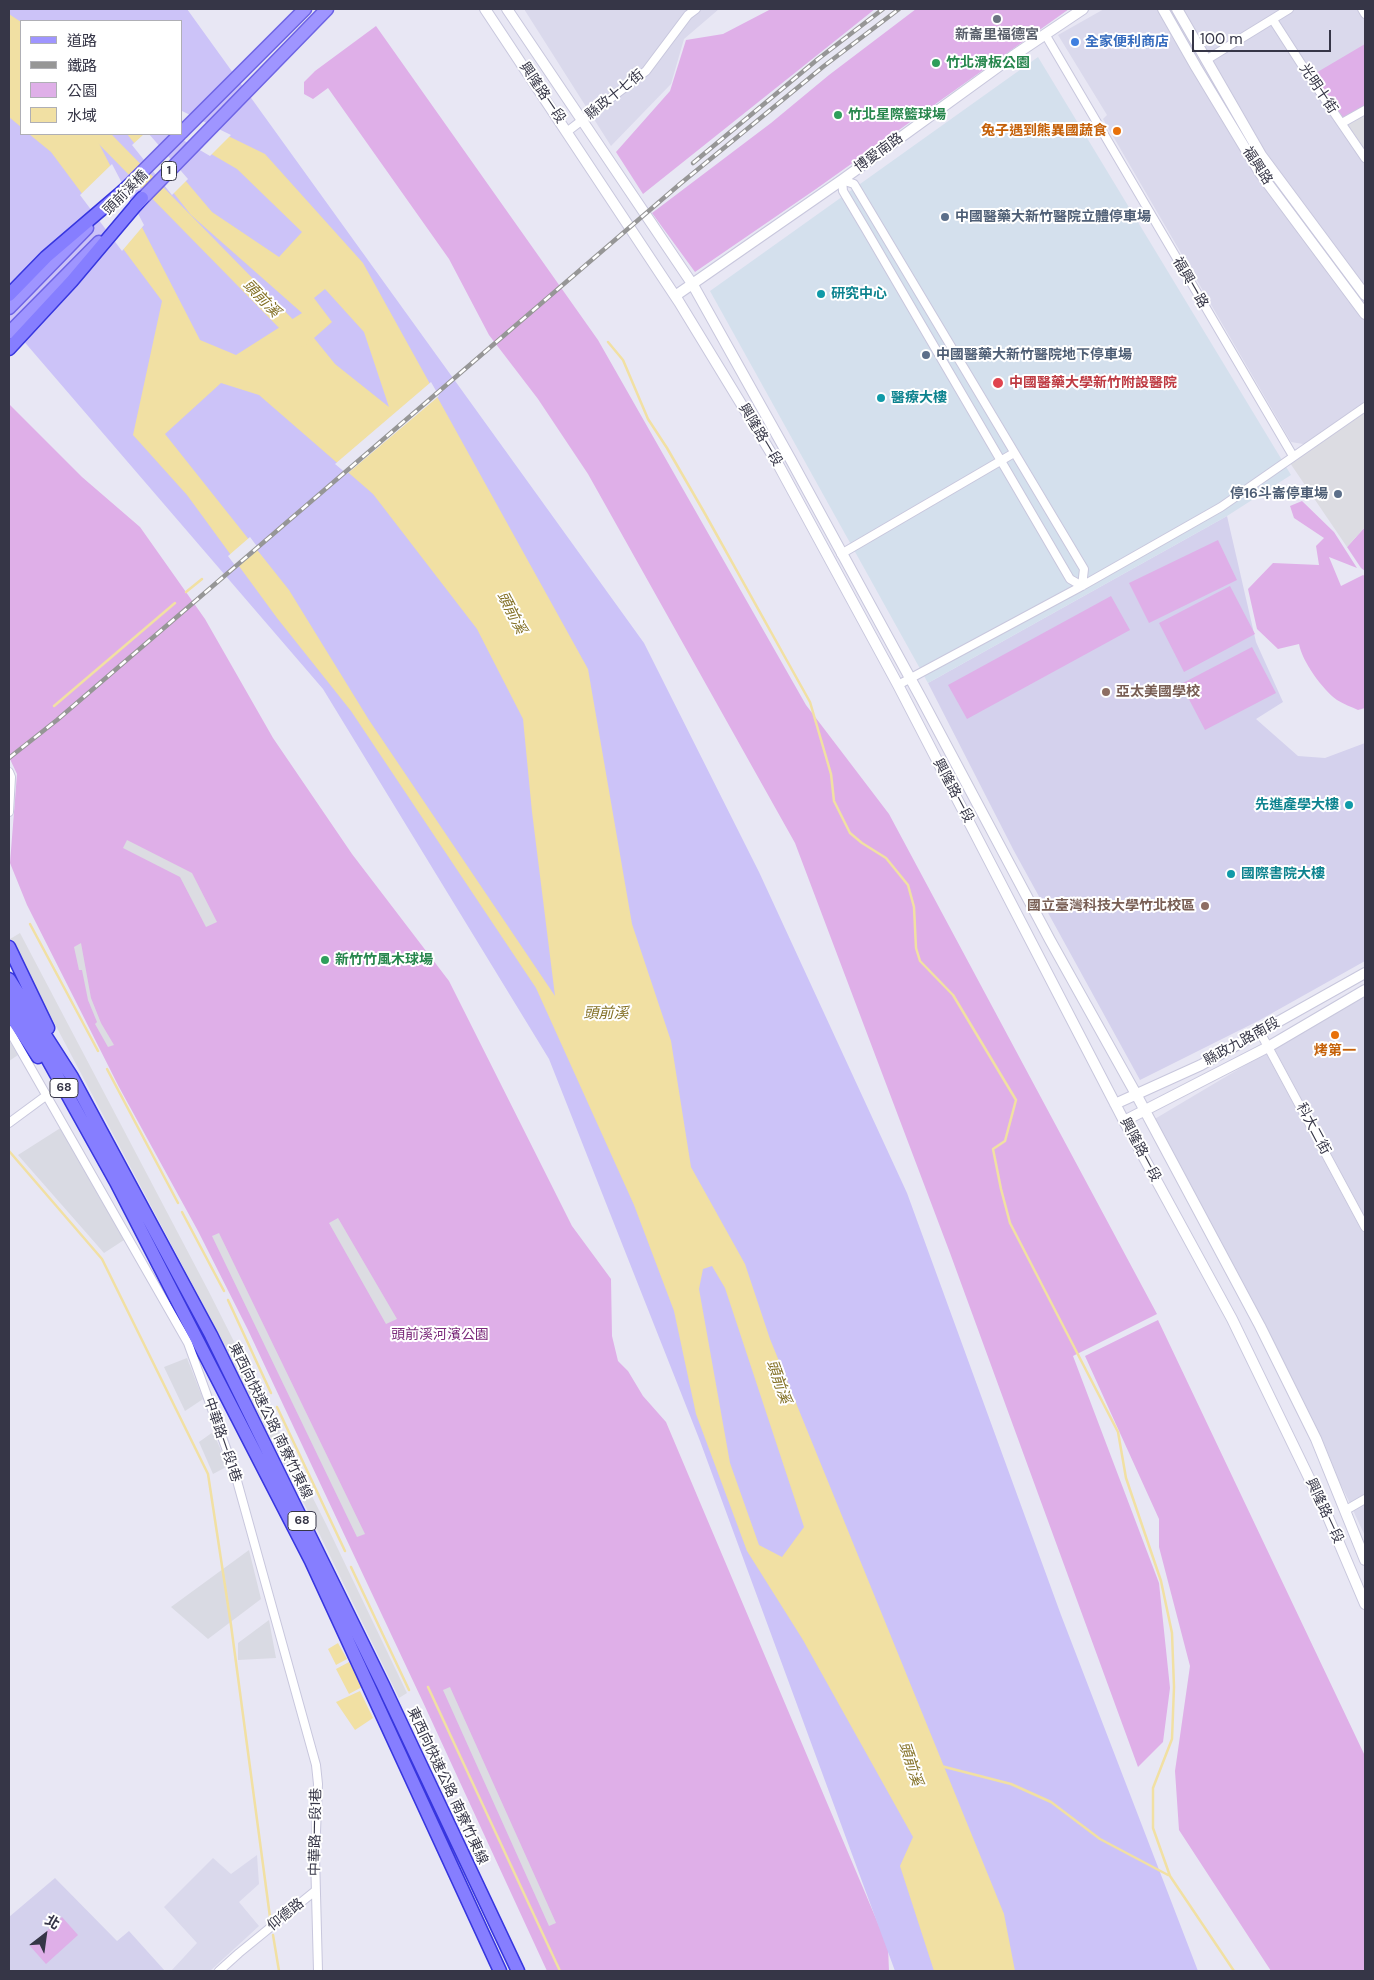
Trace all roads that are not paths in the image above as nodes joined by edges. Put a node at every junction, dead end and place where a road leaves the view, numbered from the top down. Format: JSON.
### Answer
{"nodes":[{"id":1,"x":305,"y":9,"type":"edge"},
{"id":2,"x":327,"y":9,"type":"edge"},
{"id":3,"x":485,"y":9,"type":"edge"},
{"id":4,"x":507,"y":9,"type":"edge"},
{"id":5,"x":696,"y":9,"type":"edge"},
{"id":6,"x":1083,"y":9,"type":"edge"},
{"id":7,"x":1164,"y":9,"type":"edge"},
{"id":8,"x":1177,"y":9,"type":"edge"},
{"id":9,"x":1289,"y":9,"type":"edge"},
{"id":10,"x":1362,"y":9,"type":"edge"},
{"id":11,"x":686,"y":12,"type":"edge"},
{"id":12,"x":1365,"y":14,"type":"edge"},
{"id":13,"x":1273,"y":20,"type":"junction"},
{"id":14,"x":1045,"y":34,"type":"junction"},
{"id":15,"x":1206,"y":60,"type":"junction"},
{"id":16,"x":1365,"y":110,"type":"edge"},
{"id":17,"x":583,"y":121,"type":"junction"},
{"id":18,"x":1342,"y":123,"type":"junction"},
{"id":19,"x":182,"y":132,"type":"edge"},
{"id":20,"x":568,"y":132,"type":"junction"},
{"id":21,"x":179,"y":135,"type":"edge"},
{"id":22,"x":1365,"y":158,"type":"edge"},
{"id":23,"x":842,"y":180,"type":"junction"},
{"id":24,"x":130,"y":185,"type":"junction"},
{"id":25,"x":142,"y":198,"type":"junction"},
{"id":26,"x":693,"y":285,"type":"junction"},
{"id":27,"x":9,"y":295,"type":"edge"},
{"id":28,"x":1365,"y":295,"type":"edge"},
{"id":29,"x":675,"y":296,"type":"junction"},
{"id":30,"x":9,"y":308,"type":"edge"},
{"id":31,"x":1365,"y":314,"type":"edge"},
{"id":32,"x":9,"y":332,"type":"edge"},
{"id":33,"x":9,"y":349,"type":"edge"},
{"id":34,"x":1365,"y":407,"type":"edge"},
{"id":35,"x":1014,"y":453,"type":"junction"},
{"id":36,"x":1293,"y":456,"type":"junction"},
{"id":37,"x":1001,"y":461,"type":"junction"},
{"id":38,"x":841,"y":554,"type":"junction"},
{"id":39,"x":1082,"y":586,"type":"junction"},
{"id":40,"x":910,"y":678,"type":"junction"},
{"id":41,"x":898,"y":685,"type":"junction"},
{"id":42,"x":9,"y":772,"type":"edge"},
{"id":43,"x":9,"y":812,"type":"edge"},
{"id":44,"x":9,"y":947,"type":"edge"},
{"id":45,"x":1365,"y":973,"type":"edge"},
{"id":46,"x":9,"y":979,"type":"edge"},
{"id":47,"x":1365,"y":990,"type":"edge"},
{"id":48,"x":9,"y":997,"type":"edge"},
{"id":49,"x":9,"y":1013,"type":"edge"},
{"id":50,"x":9,"y":1030,"type":"edge"},
{"id":51,"x":1260,"y":1032,"type":"junction"},
{"id":52,"x":1268,"y":1047,"type":"junction"},
{"id":53,"x":72,"y":1078,"type":"junction"},
{"id":54,"x":1136,"y":1094,"type":"junction"},
{"id":55,"x":47,"y":1095,"type":"junction"},
{"id":56,"x":1115,"y":1104,"type":"junction"},
{"id":57,"x":1144,"y":1110,"type":"junction"},
{"id":58,"x":1124,"y":1121,"type":"junction"},
{"id":59,"x":9,"y":1123,"type":"edge"},
{"id":60,"x":116,"y":1182,"type":"junction"},
{"id":61,"x":1365,"y":1226,"type":"edge"},
{"id":62,"x":1365,"y":1499,"type":"edge"},
{"id":63,"x":1346,"y":1510,"type":"junction"},
{"id":64,"x":1365,"y":1560,"type":"edge"},
{"id":65,"x":1365,"y":1604,"type":"edge"},
{"id":66,"x":315,"y":1891,"type":"junction"},
{"id":67,"x":219,"y":1971,"type":"edge"},
{"id":68,"x":318,"y":1971,"type":"edge"},
{"id":69,"x":500,"y":1971,"type":"edge"},
{"id":70,"x":518,"y":1971,"type":"edge"}],
"edges":[{"from":1,"to":19,"type":"main road","name":"頭前溪橋","number":"1"},
{"from":2,"to":25,"type":"main road","name":"頭前溪橋","number":"1"},
{"from":3,"to":20,"type":"street","name":"興隆路一段"},
{"from":4,"to":17,"type":"street","name":"興隆路一段"},
{"from":5,"to":11,"type":"street","name":"縣政十七街"},
{"from":6,"to":14,"type":"street","name":"博愛南路"},
{"from":7,"to":31,"type":"street","name":"福興路"},
{"from":8,"to":15,"type":"street","name":"福興路"},
{"from":9,"to":13,"type":"street"},
{"from":10,"to":12,"type":"street"},
{"from":11,"to":17,"type":"street","name":"縣政十七街"},
{"from":13,"to":15,"type":"street"},
{"from":13,"to":18,"type":"street","name":"光明十街"},
{"from":14,"to":23,"type":"street","name":"博愛南路"},
{"from":14,"to":36,"type":"street","name":"福興一路"},
{"from":15,"to":28,"type":"street","name":"福興路"},
{"from":16,"to":18,"type":"street"},
{"from":17,"to":20,"type":"street","name":"縣政十七街"},
{"from":17,"to":26,"type":"street","name":"興隆路一段"},
{"from":18,"to":22,"type":"street","name":"光明十街"},
{"from":20,"to":29,"type":"street","name":"興隆路一段"},
{"from":21,"to":24,"type":"main road","name":"頭前溪橋","number":"1"},
{"from":23,"to":26,"type":"street","name":"博愛南路"},
{"from":23,"to":35,"type":"street"},
{"from":23,"to":37,"type":"street"},
{"from":24,"to":27,"type":"highway"},
{"from":24,"to":30,"type":"main road","name":"頭前溪橋","number":"1"},
{"from":25,"to":32,"type":"main road","name":"頭前溪橋","number":"1"},
{"from":25,"to":33,"type":"highway"},
{"from":26,"to":29,"type":"street","name":"博愛南路"},
{"from":26,"to":38,"type":"street","name":"興隆路一段"},
{"from":29,"to":41,"type":"street","name":"興隆路一段"},
{"from":34,"to":36,"type":"street"},
{"from":35,"to":37,"type":"street"},
{"from":35,"to":39,"type":"street"},
{"from":36,"to":39,"type":"street"},
{"from":37,"to":38,"type":"street"},
{"from":37,"to":39,"type":"street"},
{"from":38,"to":40,"type":"street","name":"興隆路一段"},
{"from":39,"to":40,"type":"street"},
{"from":40,"to":41,"type":"street"},
{"from":40,"to":54,"type":"street","name":"興隆路一段"},
{"from":41,"to":56,"type":"street","name":"興隆路一段"},
{"from":42,"to":43,"type":"street"},
{"from":44,"to":53,"type":"highway"},
{"from":45,"to":51,"type":"street","name":"縣政九路南段"},
{"from":46,"to":53,"type":"highway","name":"東西向快速公路 南寮竹東線","number":"68"},
{"from":47,"to":52,"type":"street","name":"縣政九路南段"},
{"from":48,"to":60,"type":"highway","name":"東西向快速公路 南寮竹東線","number":"68"},
{"from":49,"to":60,"type":"highway"},
{"from":50,"to":55,"type":"street","name":"中華路一段1巷"},
{"from":51,"to":52,"type":"street","name":"科大二街"},
{"from":51,"to":54,"type":"street","name":"縣政九路南段"},
{"from":52,"to":57,"type":"street","name":"縣政九路南段"},
{"from":52,"to":61,"type":"street","name":"科大二街"},
{"from":53,"to":70,"type":"highway","name":"東西向快速公路 南寮竹東線","number":"68"},
{"from":54,"to":56,"type":"street","name":"縣政九路南段"},
{"from":54,"to":57,"type":"street","name":"興隆路一段"},
{"from":55,"to":59,"type":"street"},
{"from":55,"to":66,"type":"street","name":"中華路一段1巷"},
{"from":56,"to":58,"type":"street","name":"興隆路一段"},
{"from":57,"to":58,"type":"street","name":"縣政九路南段"},
{"from":57,"to":63,"type":"street","name":"興隆路一段"},
{"from":58,"to":65,"type":"street","name":"興隆路一段"},
{"from":60,"to":69,"type":"highway","name":"東西向快速公路 南寮竹東線","number":"68"},
{"from":62,"to":63,"type":"street"},
{"from":63,"to":64,"type":"street","name":"興隆路一段"},
{"from":66,"to":67,"type":"street","name":"仰德路"},
{"from":66,"to":68,"type":"street","name":"仰德路"}]}
